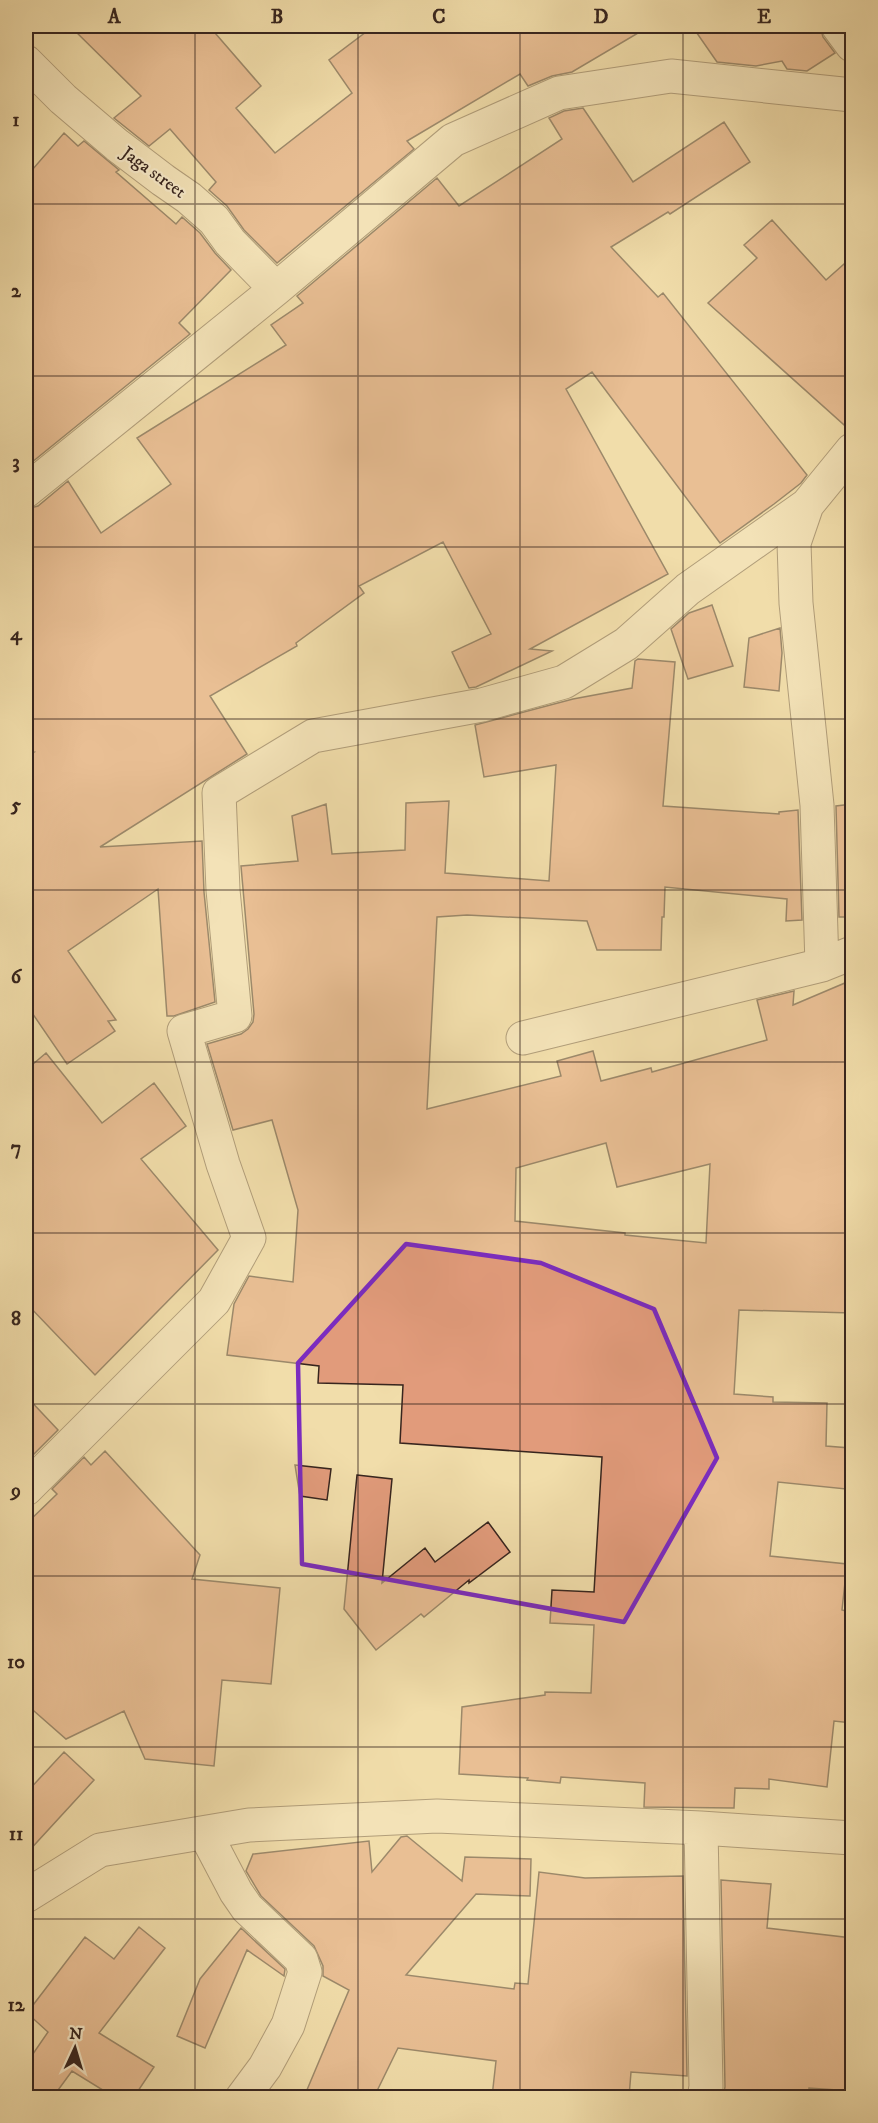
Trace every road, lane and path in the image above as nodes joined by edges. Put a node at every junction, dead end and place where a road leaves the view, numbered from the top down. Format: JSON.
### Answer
{"nodes":[{"id":1,"x":838,"y":26,"type":"edge"},
{"id":2,"x":852,"y":45,"type":"edge"},
{"id":3,"x":26,"y":62,"type":"edge"},
{"id":4,"x":852,"y":94,"type":"edge"},
{"id":5,"x":276,"y":289,"type":"junction"},
{"id":6,"x":852,"y":450,"type":"edge"},
{"id":7,"x":26,"y":491,"type":"edge"},
{"id":8,"x":807,"y":505,"type":"junction"},
{"id":9,"x":26,"y":741,"type":"edge"},
{"id":10,"x":34,"y":753,"type":"dead end"},
{"id":11,"x":852,"y":953,"type":"edge"},
{"id":12,"x":822,"y":965,"type":"junction"},
{"id":13,"x":523,"y":1038,"type":"dead end"},
{"id":14,"x":26,"y":1489,"type":"edge"},
{"id":15,"x":701,"y":1828,"type":"junction"},
{"id":16,"x":205,"y":1833,"type":"junction"},
{"id":17,"x":852,"y":1838,"type":"edge"},
{"id":18,"x":26,"y":1896,"type":"edge"},
{"id":19,"x":242,"y":2097,"type":"edge"},
{"id":20,"x":704,"y":2097,"type":"edge"}],
"edges":[{"from":1,"to":2,"type":"street"},
{"from":3,"to":5,"type":"street","name":"Jaga street"},
{"from":4,"to":5,"type":"street"},
{"from":5,"to":7,"type":"street"},
{"from":6,"to":8,"type":"street"},
{"from":8,"to":12,"type":"street"},
{"from":8,"to":14,"type":"street"},
{"from":9,"to":10,"type":"path"},
{"from":11,"to":12,"type":"street"},
{"from":12,"to":13,"type":"street"},
{"from":15,"to":16,"type":"street"},
{"from":15,"to":17,"type":"street"},
{"from":15,"to":20,"type":"street"},
{"from":16,"to":18,"type":"street"},
{"from":16,"to":19,"type":"street"}]}
